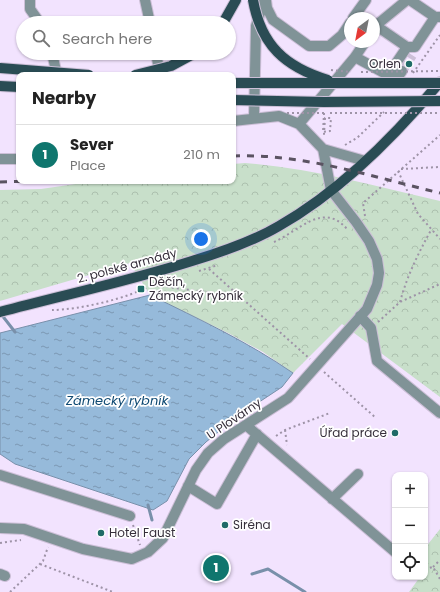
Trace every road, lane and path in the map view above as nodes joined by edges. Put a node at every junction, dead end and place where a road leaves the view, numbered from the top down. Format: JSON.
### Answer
{"nodes":[{"id":1,"x":30,"y":0,"type":"edge"},
{"id":2,"x":145,"y":0,"type":"edge"},
{"id":3,"x":236,"y":0,"type":"edge"},
{"id":4,"x":253,"y":0,"type":"edge"},
{"id":5,"x":265,"y":0,"type":"edge"},
{"id":6,"x":366,"y":0,"type":"edge"},
{"id":7,"x":407,"y":0,"type":"edge"},
{"id":8,"x":410,"y":0,"type":"edge"},
{"id":9,"x":357,"y":12,"type":"edge"},
{"id":10,"x":35,"y":16,"type":"edge"},
{"id":11,"x":148,"y":16,"type":"edge"},
{"id":12,"x":227,"y":16,"type":"edge"},
{"id":13,"x":438,"y":17,"type":"edge"},
{"id":14,"x":380,"y":22,"type":"edge"},
{"id":15,"x":380,"y":29,"type":"edge"},
{"id":16,"x":344,"y":32,"type":"edge"},
{"id":17,"x":361,"y":48,"type":"edge"},
{"id":18,"x":412,"y":50,"type":"junction"},
{"id":19,"x":355,"y":57,"type":"junction"},
{"id":20,"x":54,"y":60,"type":"edge"},
{"id":21,"x":157,"y":60,"type":"edge"},
{"id":22,"x":182,"y":60,"type":"edge"},
{"id":23,"x":0,"y":68,"type":"edge"},
{"id":24,"x":324,"y":69,"type":"dead end"},
{"id":25,"x":402,"y":71,"type":"tunnel mouth"},
{"id":26,"x":440,"y":71,"type":"edge"},
{"id":27,"x":51,"y":72,"type":"edge"},
{"id":28,"x":56,"y":72,"type":"edge"},
{"id":29,"x":147,"y":72,"type":"edge"},
{"id":30,"x":159,"y":72,"type":"edge"},
{"id":31,"x":388,"y":75,"type":"junction"},
{"id":32,"x":440,"y":82,"type":"edge"},
{"id":33,"x":236,"y":83,"type":"edge"},
{"id":34,"x":339,"y":84,"type":"junction"},
{"id":35,"x":0,"y":86,"type":"edge"},
{"id":36,"x":16,"y":87,"type":"edge"},
{"id":37,"x":236,"y":100,"type":"edge"},
{"id":38,"x":440,"y":101,"type":"edge"},
{"id":39,"x":287,"y":113,"type":"dead end"},
{"id":40,"x":324,"y":113,"type":"junction"},
{"id":41,"x":440,"y":113,"type":"edge"},
{"id":42,"x":254,"y":118,"type":"junction"},
{"id":43,"x":236,"y":121,"type":"edge"},
{"id":44,"x":299,"y":124,"type":"junction"},
{"id":45,"x":324,"y":134,"type":"dead end"},
{"id":46,"x":440,"y":134,"type":"edge"},
{"id":47,"x":323,"y":149,"type":"junction"},
{"id":48,"x":0,"y":159,"type":"edge"},
{"id":49,"x":16,"y":159,"type":"edge"},
{"id":50,"x":365,"y":161,"type":"junction"},
{"id":51,"x":440,"y":168,"type":"edge"},
{"id":52,"x":400,"y":169,"type":"junction"},
{"id":53,"x":398,"y":172,"type":"junction"},
{"id":54,"x":331,"y":190,"type":"junction"},
{"id":55,"x":365,"y":216,"type":"dead end"},
{"id":56,"x":347,"y":229,"type":"dead end"},
{"id":57,"x":431,"y":230,"type":"junction"},
{"id":58,"x":440,"y":240,"type":"edge"},
{"id":59,"x":272,"y":242,"type":"dead end"},
{"id":60,"x":219,"y":264,"type":"dead end"},
{"id":61,"x":209,"y":268,"type":"junction"},
{"id":62,"x":193,"y":272,"type":"dead end"},
{"id":63,"x":155,"y":282,"type":"dead end"},
{"id":64,"x":440,"y":284,"type":"edge"},
{"id":65,"x":151,"y":285,"type":"junction"},
{"id":66,"x":240,"y":296,"type":"junction"},
{"id":67,"x":400,"y":302,"type":"junction"},
{"id":68,"x":49,"y":310,"type":"dead end"},
{"id":69,"x":4,"y":311,"type":"edge"},
{"id":70,"x":360,"y":316,"type":"junction"},
{"id":71,"x":371,"y":328,"type":"junction"},
{"id":72,"x":312,"y":362,"type":"dead end"},
{"id":73,"x":323,"y":371,"type":"dead end"},
{"id":74,"x":330,"y":413,"type":"dead end"},
{"id":75,"x":440,"y":413,"type":"edge"},
{"id":76,"x":376,"y":418,"type":"dead end"},
{"id":77,"x":247,"y":426,"type":"junction"},
{"id":78,"x":285,"y":430,"type":"junction"},
{"id":79,"x":257,"y":434,"type":"junction"},
{"id":80,"x":276,"y":436,"type":"dead end"},
{"id":81,"x":287,"y":445,"type":"dead end"},
{"id":82,"x":358,"y":474,"type":"dead end"},
{"id":83,"x":0,"y":475,"type":"edge"},
{"id":84,"x":188,"y":486,"type":"junction"},
{"id":85,"x":332,"y":499,"type":"junction"},
{"id":86,"x":130,"y":516,"type":"joint"},
{"id":87,"x":0,"y":528,"type":"edge"},
{"id":88,"x":52,"y":538,"type":"junction"},
{"id":89,"x":139,"y":543,"type":"dead end"},
{"id":90,"x":392,"y":549,"type":"edge"},
{"id":91,"x":440,"y":560,"type":"edge"},
{"id":92,"x":40,"y":564,"type":"junction"},
{"id":93,"x":433,"y":567,"type":"junction"},
{"id":94,"x":428,"y":568,"type":"edge"},
{"id":95,"x":440,"y":579,"type":"edge"},
{"id":96,"x":10,"y":592,"type":"edge"},
{"id":97,"x":113,"y":592,"type":"edge"}],
"edges":[{"from":1,"to":10,"type":"street"},
{"from":2,"to":11,"type":"street"},
{"from":3,"to":12,"type":"main road"},
{"from":4,"to":34,"type":"main road","bridge":true},
{"from":5,"to":16,"type":"street"},
{"from":5,"to":42,"type":"street"},
{"from":6,"to":9,"type":"street"},
{"from":7,"to":14,"type":"street"},
{"from":8,"to":13,"type":"street"},
{"from":13,"to":18,"type":"street"},
{"from":15,"to":18,"type":"street"},
{"from":17,"to":19,"type":"street"},
{"from":18,"to":31,"type":"street"},
{"from":19,"to":31,"type":"street"},
{"from":19,"to":44,"type":"street"},
{"from":20,"to":28,"type":"street"},
{"from":21,"to":30,"type":"street"},
{"from":22,"to":29,"type":"main road","bridge":true},
{"from":23,"to":27,"type":"main road","bridge":true},
{"from":24,"to":26,"type":"path","bridge":true},
{"from":25,"to":31,"type":"street"},
{"from":32,"to":34,"type":"main road","bridge":true},
{"from":32,"to":50,"type":"main road","name":"2. polské armády"},
{"from":33,"to":34,"type":"main road","bridge":true},
{"from":35,"to":36,"type":"main road"},
{"from":37,"to":38,"type":"main road","bridge":true},
{"from":39,"to":40,"type":"path","bridge":true},
{"from":40,"to":41,"type":"path","bridge":true},
{"from":40,"to":45,"type":"path"},
{"from":42,"to":43,"type":"street"},
{"from":42,"to":44,"type":"street"},
{"from":44,"to":47,"type":"street"},
{"from":46,"to":52,"type":"path"},
{"from":47,"to":50,"type":"street"},
{"from":47,"to":54,"type":"street"},
{"from":48,"to":49,"type":"street"},
{"from":50,"to":54,"type":"main road","name":"2. polské armády"},
{"from":51,"to":52,"type":"path"},
{"from":52,"to":53,"type":"path"},
{"from":53,"to":55,"type":"path"},
{"from":53,"to":57,"type":"path"},
{"from":54,"to":69,"type":"main road","name":"2. polské armády"},
{"from":54,"to":70,"type":"street","name":"U Plovárny"},
{"from":56,"to":59,"type":"path"},
{"from":57,"to":58,"type":"path"},
{"from":57,"to":67,"type":"path"},
{"from":60,"to":61,"type":"path"},
{"from":61,"to":62,"type":"path"},
{"from":61,"to":66,"type":"path"},
{"from":63,"to":65,"type":"path"},
{"from":64,"to":67,"type":"path"},
{"from":65,"to":66,"type":"path"},
{"from":65,"to":68,"type":"path"},
{"from":66,"to":72,"type":"path"},
{"from":67,"to":71,"type":"path"},
{"from":70,"to":71,"type":"street"},
{"from":70,"to":77,"type":"street","name":"U Plovárny"},
{"from":71,"to":75,"type":"street"},
{"from":73,"to":76,"type":"path"},
{"from":74,"to":78,"type":"path"},
{"from":77,"to":79,"type":"street"},
{"from":77,"to":84,"type":"street","name":"U Plovárny"},
{"from":78,"to":80,"type":"path"},
{"from":78,"to":81,"type":"path"},
{"from":79,"to":84,"type":"street"},
{"from":79,"to":85,"type":"street"},
{"from":82,"to":85,"type":"street"},
{"from":83,"to":86,"type":"street"},
{"from":84,"to":88,"type":"street","name":"U Plovárny"},
{"from":85,"to":90,"type":"street"},
{"from":86,"to":89,"type":"path"},
{"from":87,"to":88,"type":"street","name":"U Plovárny"},
{"from":88,"to":92,"type":"path"},
{"from":91,"to":93,"type":"path"},
{"from":92,"to":96,"type":"path"},
{"from":92,"to":97,"type":"path"},
{"from":93,"to":94,"type":"path"},
{"from":93,"to":95,"type":"path"}]}
